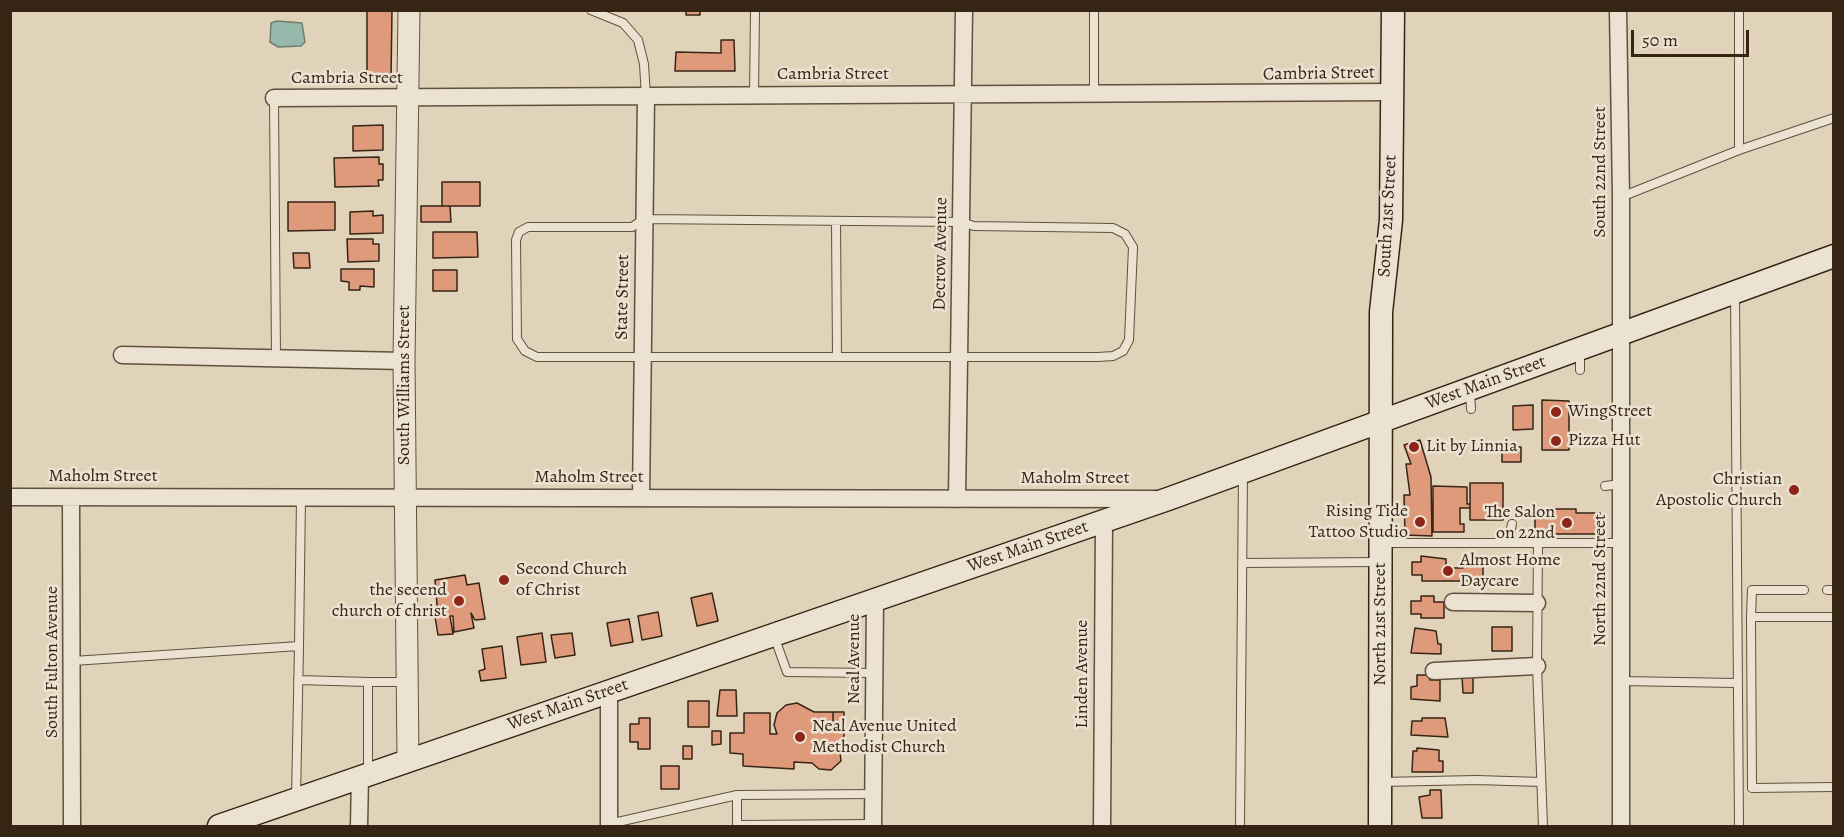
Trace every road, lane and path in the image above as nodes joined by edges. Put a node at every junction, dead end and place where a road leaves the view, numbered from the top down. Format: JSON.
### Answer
{"nodes":[{"id":1,"x":409,"y":10,"type":"edge"},
{"id":2,"x":591,"y":10,"type":"edge"},
{"id":3,"x":755,"y":10,"type":"edge"},
{"id":4,"x":964,"y":10,"type":"edge"},
{"id":5,"x":1094,"y":10,"type":"edge"},
{"id":6,"x":1393,"y":10,"type":"edge"},
{"id":7,"x":1618,"y":10,"type":"edge"},
{"id":8,"x":1739,"y":10,"type":"edge"},
{"id":9,"x":1392,"y":92,"type":"junction"},
{"id":10,"x":963,"y":94,"type":"junction"},
{"id":11,"x":1094,"y":95,"type":"junction"},
{"id":12,"x":754,"y":96,"type":"junction"},
{"id":13,"x":646,"y":97,"type":"junction"},
{"id":14,"x":274,"y":98,"type":"joint"},
{"id":15,"x":406,"y":99,"type":"junction"},
{"id":16,"x":1833,"y":118,"type":"edge"},
{"id":17,"x":1739,"y":150,"type":"junction"},
{"id":18,"x":1621,"y":197,"type":"junction"},
{"id":19,"x":644,"y":219,"type":"junction"},
{"id":20,"x":836,"y":221,"type":"junction"},
{"id":21,"x":961,"y":222,"type":"junction"},
{"id":22,"x":1833,"y":256,"type":"edge"},
{"id":23,"x":1735,"y":292,"type":"junction"},
{"id":24,"x":1621,"y":334,"type":"junction"},
{"id":25,"x":122,"y":355,"type":"dead end"},
{"id":26,"x":641,"y":355,"type":"junction"},
{"id":27,"x":837,"y":357,"type":"junction"},
{"id":28,"x":960,"y":357,"type":"junction"},
{"id":29,"x":276,"y":359,"type":"junction"},
{"id":30,"x":404,"y":361,"type":"junction"},
{"id":31,"x":1382,"y":421,"type":"junction"},
{"id":32,"x":1243,"y":472,"type":"junction"},
{"id":33,"x":10,"y":496,"type":"edge"},
{"id":34,"x":71,"y":497,"type":"junction"},
{"id":35,"x":301,"y":497,"type":"junction"},
{"id":36,"x":405,"y":498,"type":"junction"},
{"id":37,"x":641,"y":498,"type":"junction"},
{"id":38,"x":957,"y":499,"type":"junction"},
{"id":39,"x":1168,"y":499,"type":"junction"},
{"id":40,"x":1104,"y":521,"type":"junction"},
{"id":41,"x":1512,"y":524,"type":"dead end"},
{"id":42,"x":1508,"y":543,"type":"junction"},
{"id":43,"x":1539,"y":543,"type":"junction"},
{"id":44,"x":1621,"y":543,"type":"junction"},
{"id":45,"x":1382,"y":553,"type":"junction"},
{"id":46,"x":1242,"y":563,"type":"junction"},
{"id":47,"x":1804,"y":590,"type":"dead end"},
{"id":48,"x":875,"y":600,"type":"junction"},
{"id":49,"x":1453,"y":602,"type":"dead end"},
{"id":50,"x":1538,"y":603,"type":"junction"},
{"id":51,"x":1752,"y":616,"type":"junction"},
{"id":52,"x":1833,"y":617,"type":"edge"},
{"id":53,"x":773,"y":634,"type":"junction"},
{"id":54,"x":298,"y":646,"type":"junction"},
{"id":55,"x":73,"y":661,"type":"junction"},
{"id":56,"x":1537,"y":666,"type":"junction"},
{"id":57,"x":1434,"y":671,"type":"dead end"},
{"id":58,"x":874,"y":673,"type":"junction"},
{"id":59,"x":298,"y":680,"type":"junction"},
{"id":60,"x":1621,"y":681,"type":"junction"},
{"id":61,"x":368,"y":682,"type":"junction"},
{"id":62,"x":406,"y":682,"type":"junction"},
{"id":63,"x":1737,"y":682,"type":"junction"},
{"id":64,"x":609,"y":691,"type":"junction"},
{"id":65,"x":408,"y":760,"type":"junction"},
{"id":66,"x":364,"y":774,"type":"junction"},
{"id":67,"x":1380,"y":782,"type":"junction"},
{"id":68,"x":1541,"y":782,"type":"junction"},
{"id":69,"x":1833,"y":787,"type":"edge"},
{"id":70,"x":874,"y":794,"type":"junction"},
{"id":71,"x":737,"y":795,"type":"junction"},
{"id":72,"x":297,"y":798,"type":"junction"},
{"id":73,"x":609,"y":825,"type":"edge"},
{"id":74,"x":873,"y":825,"type":"edge"},
{"id":75,"x":72,"y":826,"type":"edge"},
{"id":76,"x":219,"y":826,"type":"edge"},
{"id":77,"x":359,"y":826,"type":"edge"},
{"id":78,"x":737,"y":826,"type":"edge"},
{"id":79,"x":1102,"y":826,"type":"edge"},
{"id":80,"x":1240,"y":826,"type":"edge"},
{"id":81,"x":1380,"y":826,"type":"edge"},
{"id":82,"x":1543,"y":826,"type":"edge"},
{"id":83,"x":1621,"y":826,"type":"edge"},
{"id":84,"x":1739,"y":826,"type":"edge"}],
"edges":[{"from":1,"to":15,"type":"street","name":"South Williams Street"},
{"from":2,"to":13,"type":"lane"},
{"from":3,"to":12,"type":"lane"},
{"from":4,"to":10,"type":"street","name":"Decrow Avenue"},
{"from":5,"to":11,"type":"lane"},
{"from":6,"to":9,"type":"main road","name":"South 21st Street"},
{"from":7,"to":18,"type":"street","name":"South 22nd Street"},
{"from":8,"to":17,"type":"lane"},
{"from":9,"to":11,"type":"street","name":"Cambria Street"},
{"from":9,"to":31,"type":"main road","name":"South 21st Street"},
{"from":10,"to":11,"type":"street","name":"Cambria Street"},
{"from":10,"to":12,"type":"street","name":"Cambria Street"},
{"from":10,"to":21,"type":"street","name":"Decrow Avenue"},
{"from":12,"to":13,"type":"street","name":"Cambria Street"},
{"from":13,"to":15,"type":"street","name":"Cambria Street"},
{"from":13,"to":19,"type":"street","name":"State Street"},
{"from":14,"to":15,"type":"street","name":"Cambria Street"},
{"from":14,"to":29,"type":"lane"},
{"from":15,"to":30,"type":"street","name":"South Williams Street"},
{"from":16,"to":17,"type":"lane"},
{"from":17,"to":18,"type":"lane"},
{"from":18,"to":24,"type":"street","name":"South 22nd Street"},
{"from":19,"to":20,"type":"lane"},
{"from":19,"to":26,"type":"street","name":"State Street"},
{"from":19,"to":26,"type":"lane"},
{"from":20,"to":21,"type":"lane"},
{"from":20,"to":27,"type":"lane"},
{"from":21,"to":28,"type":"street","name":"Decrow Avenue"},
{"from":21,"to":28,"type":"lane"},
{"from":22,"to":23,"type":"main road","name":"West Main Street"},
{"from":23,"to":24,"type":"main road","name":"West Main Street"},
{"from":23,"to":63,"type":"lane"},
{"from":24,"to":31,"type":"main road","name":"West Main Street"},
{"from":24,"to":44,"type":"street","name":"North 22nd Street"},
{"from":25,"to":29,"type":"street"},
{"from":26,"to":27,"type":"lane"},
{"from":26,"to":37,"type":"street","name":"State Street"},
{"from":27,"to":28,"type":"lane"},
{"from":28,"to":38,"type":"street","name":"Decrow Avenue"},
{"from":29,"to":30,"type":"street"},
{"from":30,"to":36,"type":"street","name":"South Williams Street"},
{"from":31,"to":32,"type":"main road","name":"West Main Street"},
{"from":31,"to":45,"type":"main road","name":"North 21st Street"},
{"from":32,"to":39,"type":"main road","name":"West Main Street"},
{"from":32,"to":46,"type":"lane"},
{"from":33,"to":34,"type":"street","name":"Maholm Street"},
{"from":34,"to":35,"type":"street","name":"Maholm Street"},
{"from":34,"to":55,"type":"street","name":"South Fulton Avenue"},
{"from":35,"to":36,"type":"street","name":"Maholm Street"},
{"from":35,"to":54,"type":"lane"},
{"from":36,"to":37,"type":"street","name":"Maholm Street"},
{"from":36,"to":62,"type":"street","name":"South Williams Street"},
{"from":37,"to":38,"type":"street","name":"Maholm Street"},
{"from":38,"to":39,"type":"street","name":"Maholm Street"},
{"from":39,"to":40,"type":"main road","name":"West Main Street"},
{"from":40,"to":48,"type":"main road","name":"West Main Street"},
{"from":40,"to":79,"type":"street","name":"Linden Avenue"},
{"from":41,"to":42,"type":"lane"},
{"from":42,"to":43,"type":"lane"},
{"from":42,"to":45,"type":"lane"},
{"from":43,"to":44,"type":"lane"},
{"from":43,"to":50,"type":"lane"},
{"from":44,"to":60,"type":"street","name":"North 22nd Street"},
{"from":45,"to":46,"type":"lane"},
{"from":45,"to":67,"type":"main road","name":"North 21st Street"},
{"from":46,"to":80,"type":"lane"},
{"from":47,"to":51,"type":"lane"},
{"from":48,"to":53,"type":"main road","name":"West Main Street"},
{"from":48,"to":58,"type":"street","name":"Neal Avenue"},
{"from":49,"to":50,"type":"street"},
{"from":50,"to":56,"type":"lane"},
{"from":51,"to":52,"type":"lane"},
{"from":51,"to":69,"type":"lane"},
{"from":53,"to":58,"type":"lane"},
{"from":53,"to":64,"type":"main road","name":"West Main Street"},
{"from":54,"to":55,"type":"lane"},
{"from":54,"to":59,"type":"lane"},
{"from":55,"to":75,"type":"street","name":"South Fulton Avenue"},
{"from":56,"to":57,"type":"street"},
{"from":56,"to":68,"type":"lane"},
{"from":58,"to":70,"type":"street","name":"Neal Avenue"},
{"from":59,"to":61,"type":"lane"},
{"from":59,"to":72,"type":"lane"},
{"from":60,"to":63,"type":"lane"},
{"from":60,"to":83,"type":"street","name":"North 22nd Street"},
{"from":61,"to":62,"type":"lane"},
{"from":61,"to":66,"type":"lane"},
{"from":62,"to":65,"type":"street","name":"South Williams Street"},
{"from":63,"to":84,"type":"lane"},
{"from":64,"to":65,"type":"main road","name":"West Main Street"},
{"from":64,"to":73,"type":"street"},
{"from":65,"to":66,"type":"main road","name":"West Main Street"},
{"from":66,"to":72,"type":"main road","name":"West Main Street"},
{"from":66,"to":77,"type":"street"},
{"from":67,"to":68,"type":"lane"},
{"from":67,"to":81,"type":"main road","name":"North 21st Street"},
{"from":68,"to":82,"type":"lane"},
{"from":70,"to":71,"type":"lane"},
{"from":70,"to":74,"type":"street","name":"Neal Avenue"},
{"from":71,"to":73,"type":"lane"},
{"from":71,"to":78,"type":"lane"},
{"from":72,"to":76,"type":"main road","name":"West Main Street"},
{"from":74,"to":78,"type":"lane"}]}
